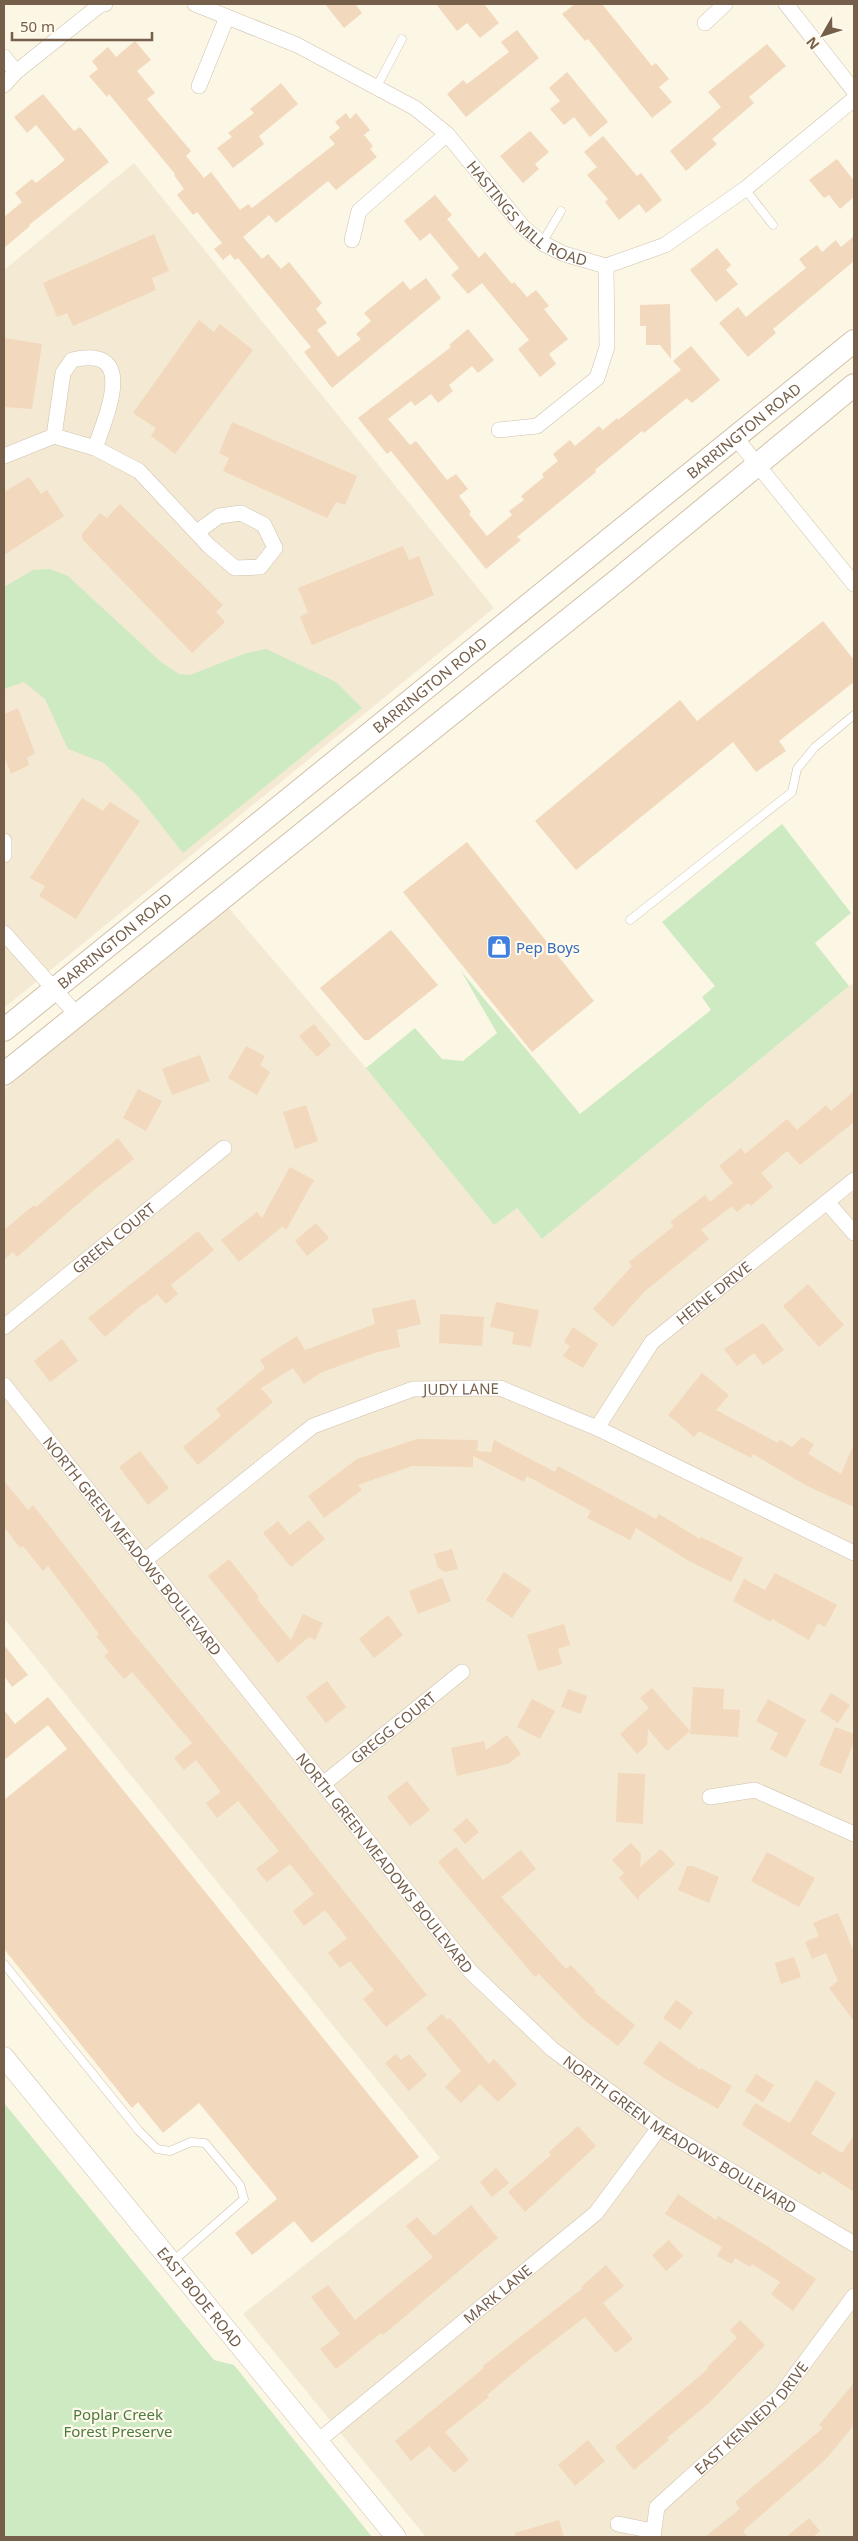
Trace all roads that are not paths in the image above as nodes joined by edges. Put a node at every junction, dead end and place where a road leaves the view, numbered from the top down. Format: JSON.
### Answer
{"nodes":[{"id":1,"x":105,"y":4,"type":"edge"},
{"id":2,"x":195,"y":4,"type":"edge"},
{"id":3,"x":725,"y":4,"type":"edge"},
{"id":4,"x":786,"y":4,"type":"edge"},
{"id":5,"x":227,"y":17,"type":"junction"},
{"id":6,"x":705,"y":23,"type":"dead end"},
{"id":7,"x":402,"y":39,"type":"dead end"},
{"id":8,"x":4,"y":57,"type":"edge"},
{"id":9,"x":16,"y":72,"type":"junction"},
{"id":10,"x":4,"y":86,"type":"edge"},
{"id":11,"x":199,"y":86,"type":"dead end"},
{"id":12,"x":377,"y":86,"type":"junction"},
{"id":13,"x":854,"y":91,"type":"edge"},
{"id":14,"x":854,"y":99,"type":"edge"},
{"id":15,"x":447,"y":134,"type":"junction"},
{"id":16,"x":745,"y":189,"type":"junction"},
{"id":17,"x":561,"y":210,"type":"dead end"},
{"id":18,"x":773,"y":225,"type":"dead end"},
{"id":19,"x":352,"y":240,"type":"dead end"},
{"id":20,"x":542,"y":243,"type":"junction"},
{"id":21,"x":606,"y":266,"type":"junction"},
{"id":22,"x":854,"y":341,"type":"edge"},
{"id":23,"x":854,"y":385,"type":"edge"},
{"id":24,"x":499,"y":430,"type":"dead end"},
{"id":25,"x":54,"y":436,"type":"junction"},
{"id":26,"x":735,"y":437,"type":"junction"},
{"id":27,"x":95,"y":448,"type":"junction"},
{"id":28,"x":4,"y":456,"type":"edge"},
{"id":29,"x":758,"y":465,"type":"junction"},
{"id":30,"x":197,"y":532,"type":"junction"},
{"id":31,"x":854,"y":584,"type":"edge"},
{"id":32,"x":854,"y":715,"type":"edge"},
{"id":33,"x":4,"y":841,"type":"edge"},
{"id":34,"x":4,"y":855,"type":"edge"},
{"id":35,"x":630,"y":920,"type":"dead end"},
{"id":36,"x":4,"y":933,"type":"edge"},
{"id":37,"x":55,"y":989,"type":"junction"},
{"id":38,"x":76,"y":1014,"type":"junction"},
{"id":39,"x":4,"y":1030,"type":"edge"},
{"id":40,"x":4,"y":1074,"type":"edge"},
{"id":41,"x":224,"y":1148,"type":"dead end"},
{"id":42,"x":854,"y":1180,"type":"edge"},
{"id":43,"x":827,"y":1202,"type":"junction"},
{"id":44,"x":854,"y":1234,"type":"edge"},
{"id":45,"x":4,"y":1327,"type":"edge"},
{"id":46,"x":4,"y":1385,"type":"edge"},
{"id":47,"x":597,"y":1428,"type":"junction"},
{"id":48,"x":854,"y":1553,"type":"edge"},
{"id":49,"x":144,"y":1561,"type":"junction"},
{"id":50,"x":462,"y":1672,"type":"dead end"},
{"id":51,"x":323,"y":1784,"type":"junction"},
{"id":52,"x":710,"y":1797,"type":"dead end"},
{"id":53,"x":854,"y":1834,"type":"edge"},
{"id":54,"x":4,"y":1964,"type":"edge"},
{"id":55,"x":4,"y":2057,"type":"edge"},
{"id":56,"x":659,"y":2128,"type":"junction"},
{"id":57,"x":854,"y":2244,"type":"edge"},
{"id":58,"x":172,"y":2262,"type":"junction"},
{"id":59,"x":854,"y":2296,"type":"edge"},
{"id":60,"x":318,"y":2441,"type":"junction"},
{"id":61,"x":618,"y":2524,"type":"dead end"},
{"id":62,"x":653,"y":2535,"type":"edge"},
{"id":63,"x":396,"y":2537,"type":"edge"}],
"edges":[{"from":1,"to":9,"type":"street"},
{"from":2,"to":5,"type":"street","name":"HASTINGS MILL ROAD"},
{"from":3,"to":6,"type":"street"},
{"from":4,"to":13,"type":"street"},
{"from":5,"to":11,"type":"street"},
{"from":5,"to":12,"type":"street","name":"HASTINGS MILL ROAD"},
{"from":7,"to":12,"type":"lane"},
{"from":8,"to":9,"type":"street"},
{"from":9,"to":10,"type":"street"},
{"from":12,"to":15,"type":"street","name":"HASTINGS MILL ROAD"},
{"from":14,"to":16,"type":"street","name":"HASTINGS MILL ROAD"},
{"from":15,"to":19,"type":"street"},
{"from":15,"to":20,"type":"street","name":"HASTINGS MILL ROAD"},
{"from":16,"to":18,"type":"lane"},
{"from":16,"to":21,"type":"street","name":"HASTINGS MILL ROAD"},
{"from":17,"to":20,"type":"lane"},
{"from":20,"to":21,"type":"street","name":"HASTINGS MILL ROAD"},
{"from":21,"to":24,"type":"street"},
{"from":22,"to":26,"type":"main road","name":"BARRINGTON ROAD"},
{"from":23,"to":29,"type":"main road"},
{"from":25,"to":27,"type":"street"},
{"from":25,"to":27,"type":"street"},
{"from":25,"to":28,"type":"street"},
{"from":26,"to":29,"type":"street"},
{"from":26,"to":37,"type":"main road","name":"BARRINGTON ROAD"},
{"from":27,"to":30,"type":"street"},
{"from":29,"to":31,"type":"street"},
{"from":29,"to":38,"type":"main road"},
{"from":30,"to":30,"type":"street"},
{"from":32,"to":35,"type":"lane"},
{"from":33,"to":34,"type":"street"},
{"from":36,"to":37,"type":"street"},
{"from":37,"to":38,"type":"street"},
{"from":37,"to":39,"type":"main road","name":"BARRINGTON ROAD"},
{"from":38,"to":40,"type":"main road"},
{"from":41,"to":45,"type":"street","name":"GREEN COURT"},
{"from":42,"to":43,"type":"street","name":"HEINE DRIVE"},
{"from":43,"to":44,"type":"street"},
{"from":43,"to":47,"type":"street","name":"HEINE DRIVE"},
{"from":46,"to":49,"type":"street","name":"NORTH GREEN MEADOWS BOULEVARD"},
{"from":47,"to":48,"type":"street","name":"JUDY LANE"},
{"from":47,"to":49,"type":"street","name":"JUDY LANE"},
{"from":49,"to":51,"type":"street","name":"NORTH GREEN MEADOWS BOULEVARD"},
{"from":50,"to":51,"type":"street","name":"GREGG COURT"},
{"from":51,"to":56,"type":"street","name":"NORTH GREEN MEADOWS BOULEVARD"},
{"from":52,"to":53,"type":"street"},
{"from":54,"to":58,"type":"lane"},
{"from":55,"to":58,"type":"street","name":"EAST BODE ROAD"},
{"from":56,"to":57,"type":"street","name":"NORTH GREEN MEADOWS BOULEVARD"},
{"from":56,"to":60,"type":"street","name":"MARK LANE"},
{"from":58,"to":60,"type":"street","name":"EAST BODE ROAD"},
{"from":59,"to":62,"type":"street","name":"EAST KENNEDY DRIVE"},
{"from":60,"to":63,"type":"street","name":"EAST BODE ROAD"},
{"from":61,"to":62,"type":"street"}]}
